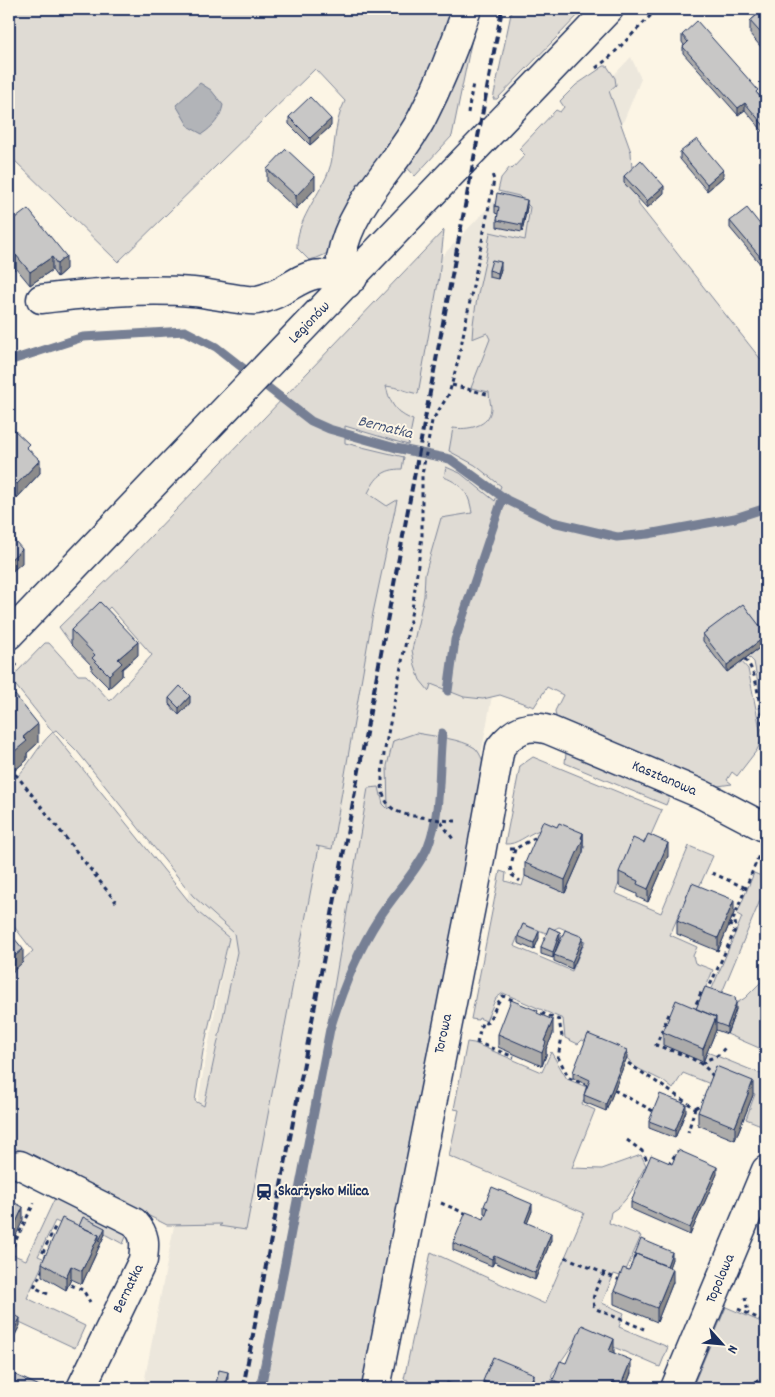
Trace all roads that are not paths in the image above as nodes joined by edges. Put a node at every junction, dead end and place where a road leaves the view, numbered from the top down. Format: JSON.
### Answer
{"nodes":[{"id":1,"x":467,"y":9,"type":"edge"},
{"id":2,"x":609,"y":9,"type":"edge"},
{"id":3,"x":350,"y":281,"type":"junction"},
{"id":4,"x":41,"y":299,"type":"dead end"},
{"id":5,"x":9,"y":636,"type":"edge"},
{"id":6,"x":559,"y":734,"type":"joint"},
{"id":7,"x":764,"y":839,"type":"edge"},
{"id":8,"x":20,"y":1165,"type":"dead end"},
{"id":9,"x":766,"y":1170,"type":"edge"},
{"id":10,"x":81,"y":1388,"type":"edge"},
{"id":11,"x":376,"y":1388,"type":"edge"},
{"id":12,"x":675,"y":1388,"type":"edge"}],
"edges":[{"from":1,"to":3,"type":"street"},
{"from":2,"to":3,"type":"street","name":"Legionów"},
{"from":3,"to":4,"type":"street"},
{"from":3,"to":5,"type":"street","name":"Legionów"},
{"from":6,"to":7,"type":"street","name":"Kasztanowa"},
{"from":6,"to":11,"type":"street","name":"Torowa"},
{"from":8,"to":10,"type":"street","name":"Bernatka"},
{"from":9,"to":12,"type":"street","name":"Topolowa"}]}
